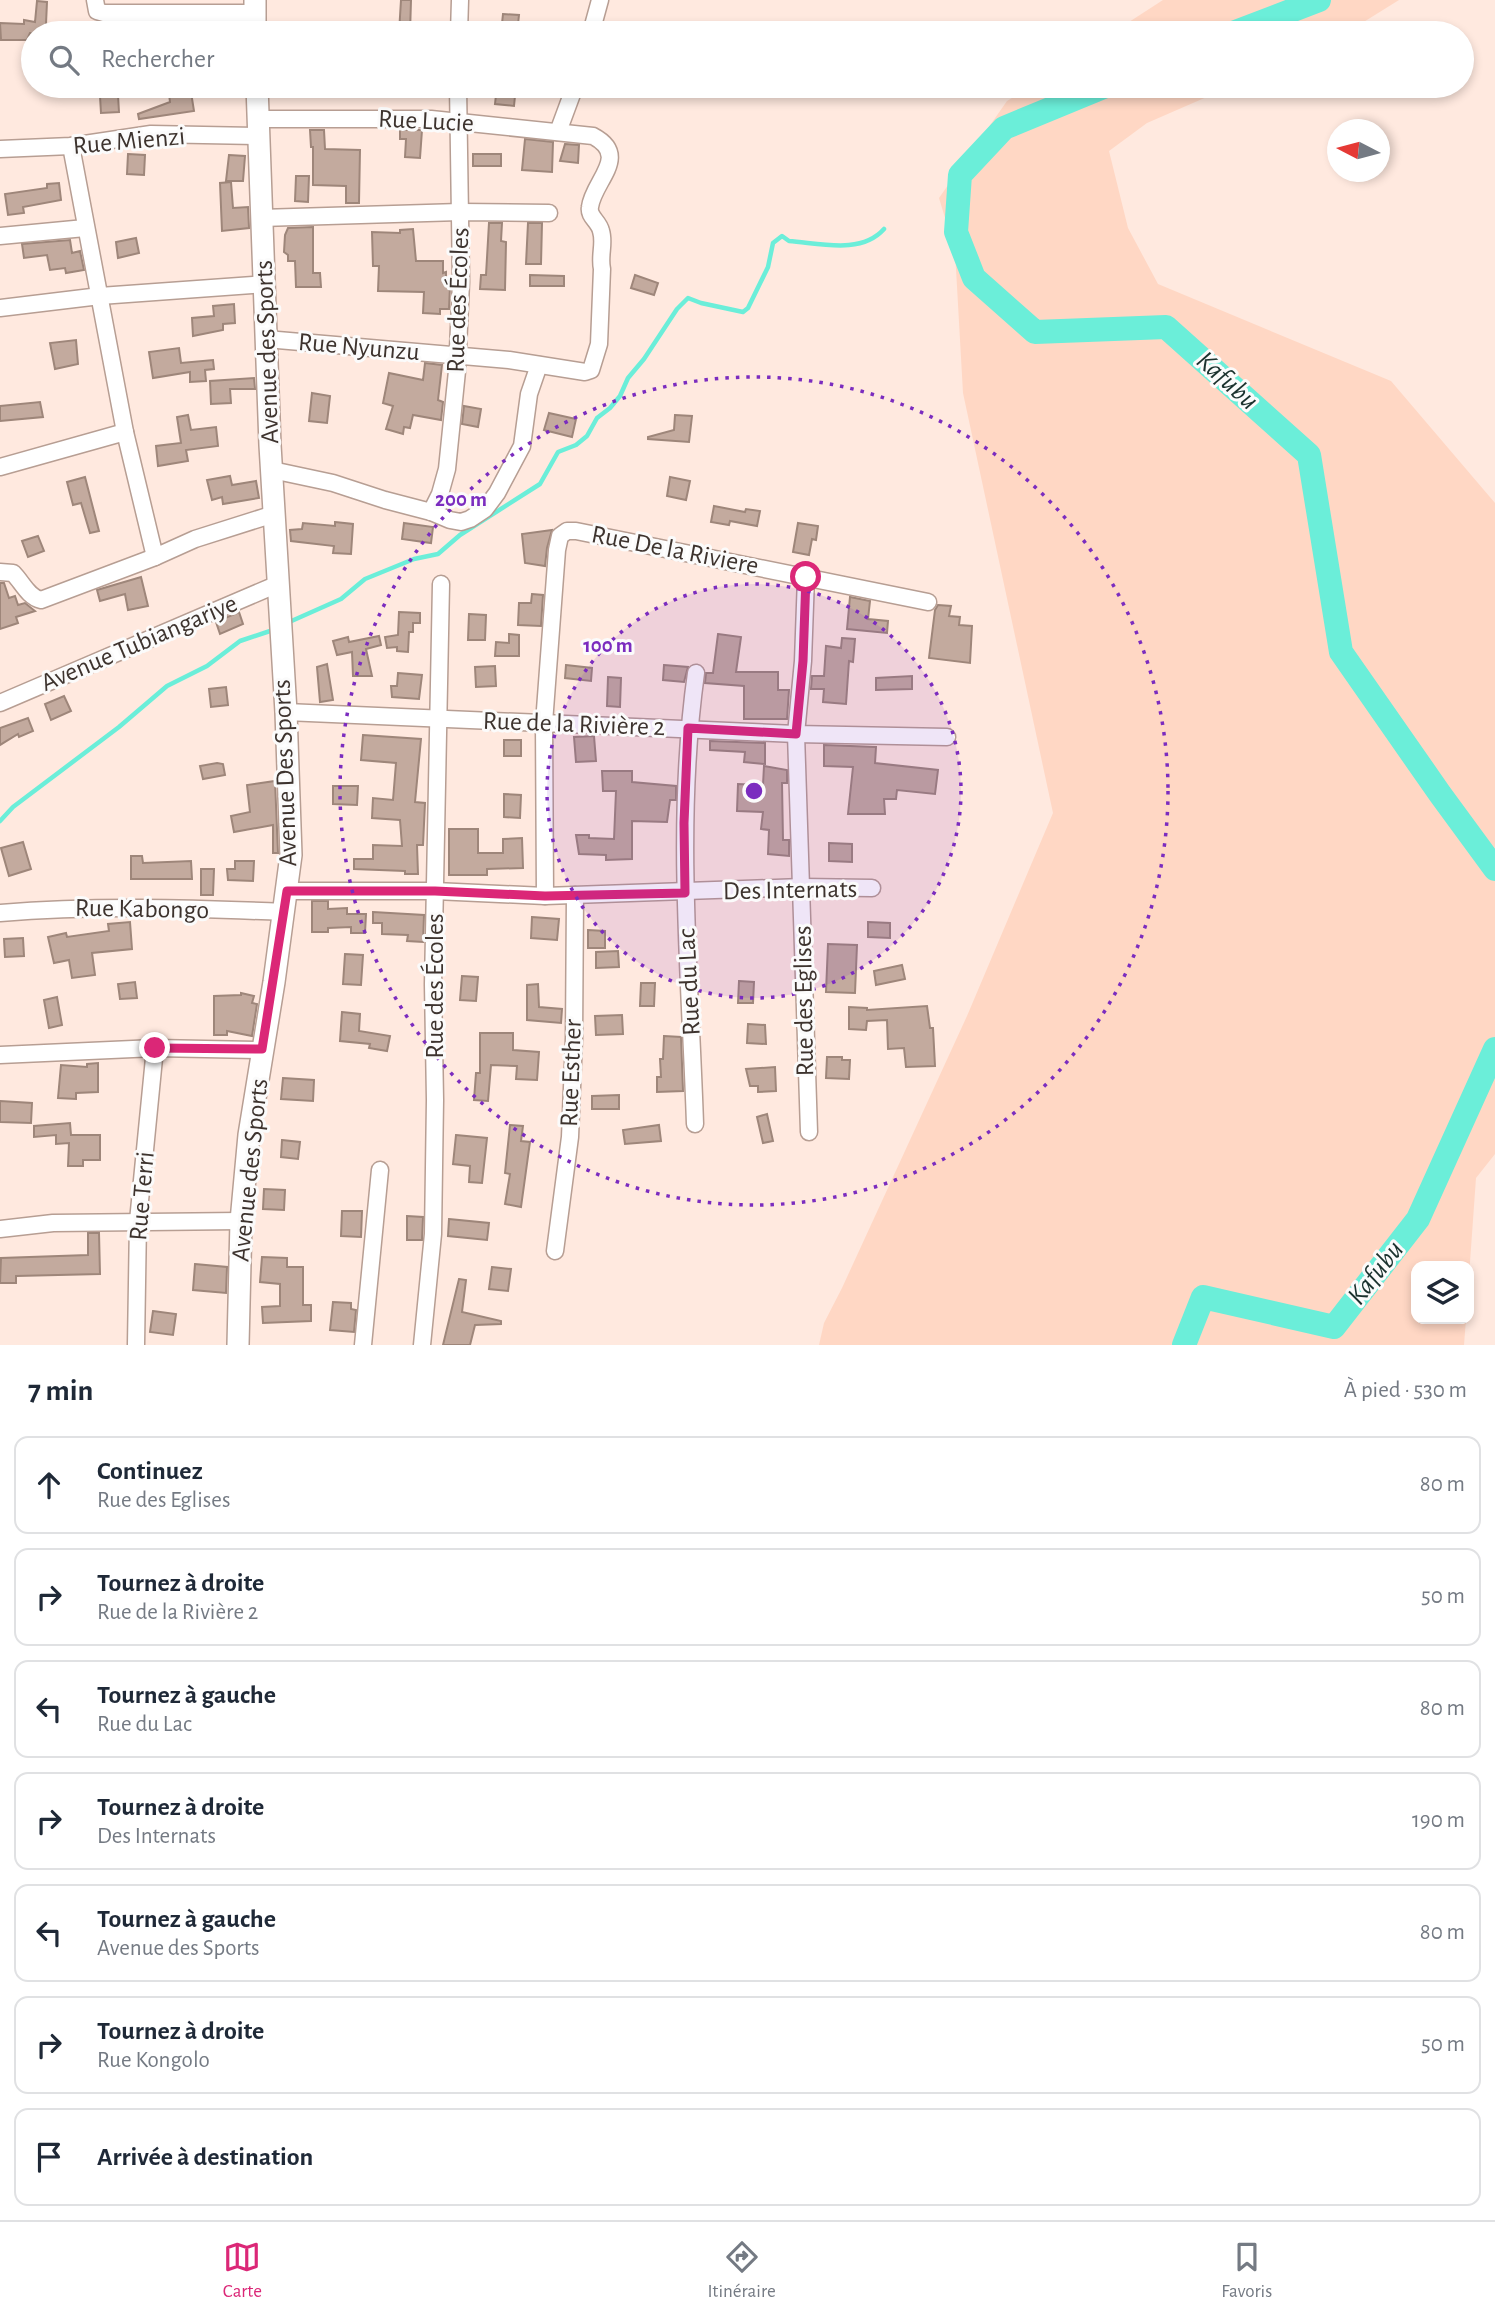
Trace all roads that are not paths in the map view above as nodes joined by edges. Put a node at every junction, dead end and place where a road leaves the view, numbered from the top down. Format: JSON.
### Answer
{"nodes":[{"id":1,"x":95,"y":0,"type":"edge"},
{"id":2,"x":460,"y":0,"type":"edge"},
{"id":3,"x":600,"y":0,"type":"edge"},
{"id":4,"x":255,"y":15,"type":"edge"},
{"id":5,"x":459,"y":21,"type":"edge"},
{"id":6,"x":594,"y":21,"type":"edge"},
{"id":7,"x":257,"y":98,"type":"edge"},
{"id":8,"x":457,"y":98,"type":"edge"},
{"id":9,"x":571,"y":98,"type":"edge"},
{"id":10,"x":457,"y":121,"type":"junction"},
{"id":11,"x":258,"y":128,"type":"junction"},
{"id":12,"x":558,"y":132,"type":"junction"},
{"id":13,"x":71,"y":146,"type":"junction"},
{"id":14,"x":0,"y":149,"type":"edge"},
{"id":15,"x":460,"y":212,"type":"junction"},
{"id":16,"x":549,"y":213,"type":"dead end"},
{"id":17,"x":261,"y":218,"type":"junction"},
{"id":18,"x":85,"y":228,"type":"junction"},
{"id":19,"x":0,"y":236,"type":"edge"},
{"id":20,"x":265,"y":284,"type":"junction"},
{"id":21,"x":100,"y":296,"type":"junction"},
{"id":22,"x":0,"y":308,"type":"edge"},
{"id":23,"x":266,"y":338,"type":"junction"},
{"id":24,"x":599,"y":344,"type":"joint"},
{"id":25,"x":457,"y":355,"type":"junction"},
{"id":26,"x":539,"y":365,"type":"junction"},
{"id":27,"x":125,"y":432,"type":"junction"},
{"id":28,"x":0,"y":467,"type":"edge"},
{"id":29,"x":272,"y":470,"type":"junction"},
{"id":30,"x":431,"y":512,"type":"junction"},
{"id":31,"x":274,"y":514,"type":"junction"},
{"id":32,"x":155,"y":556,"type":"junction"},
{"id":33,"x":0,"y":572,"type":"edge"},
{"id":34,"x":806,"y":577,"type":"junction"},
{"id":35,"x":278,"y":584,"type":"junction"},
{"id":36,"x":441,"y":584,"type":"dead end"},
{"id":37,"x":929,"y":602,"type":"dead end"},
{"id":38,"x":280,"y":626,"type":"joint"},
{"id":39,"x":696,"y":673,"type":"dead end"},
{"id":40,"x":0,"y":703,"type":"edge"},
{"id":41,"x":286,"y":712,"type":"junction"},
{"id":42,"x":439,"y":720,"type":"junction"},
{"id":43,"x":544,"y":723,"type":"junction"},
{"id":44,"x":688,"y":728,"type":"junction"},
{"id":45,"x":796,"y":734,"type":"junction"},
{"id":46,"x":947,"y":737,"type":"dead end"},
{"id":47,"x":802,"y":887,"type":"junction"},
{"id":48,"x":872,"y":888,"type":"dead end"},
{"id":49,"x":287,"y":891,"type":"junction"},
{"id":50,"x":435,"y":891,"type":"junction"},
{"id":51,"x":685,"y":893,"type":"junction"},
{"id":52,"x":575,"y":895,"type":"junction"},
{"id":53,"x":545,"y":896,"type":"junction"},
{"id":54,"x":284,"y":912,"type":"junction"},
{"id":55,"x":0,"y":913,"type":"edge"},
{"id":56,"x":155,"y":1048,"type":"junction"},
{"id":57,"x":262,"y":1049,"type":"junction"},
{"id":58,"x":0,"y":1055,"type":"edge"},
{"id":59,"x":695,"y":1124,"type":"dead end"},
{"id":60,"x":809,"y":1132,"type":"dead end"},
{"id":61,"x":380,"y":1170,"type":"dead end"},
{"id":62,"x":138,"y":1221,"type":"junction"},
{"id":63,"x":241,"y":1221,"type":"junction"},
{"id":64,"x":0,"y":1229,"type":"edge"},
{"id":65,"x":555,"y":1251,"type":"dead end"},
{"id":66,"x":136,"y":1345,"type":"edge"},
{"id":67,"x":237,"y":1345,"type":"edge"},
{"id":68,"x":363,"y":1345,"type":"edge"},
{"id":69,"x":422,"y":1345,"type":"edge"}],
"edges":[{"from":1,"to":4,"type":"street"},
{"from":2,"to":5,"type":"street"},
{"from":3,"to":6,"type":"street"},
{"from":7,"to":11,"type":"street","name":"Avenue des Sports"},
{"from":8,"to":10,"type":"street","name":"Rue des Écoles"},
{"from":9,"to":12,"type":"street"},
{"from":10,"to":11,"type":"street","name":"Rue Lucie"},
{"from":10,"to":12,"type":"street","name":"Rue Lucie"},
{"from":10,"to":15,"type":"street","name":"Rue des Écoles"},
{"from":11,"to":13,"type":"street","name":"Rue Mienzi"},
{"from":11,"to":17,"type":"street","name":"Avenue des Sports"},
{"from":12,"to":24,"type":"street","name":"Rue Lucie"},
{"from":13,"to":14,"type":"street","name":"Rue Mienzi"},
{"from":13,"to":18,"type":"street"},
{"from":15,"to":16,"type":"street"},
{"from":15,"to":17,"type":"street"},
{"from":15,"to":25,"type":"street","name":"Rue des Écoles"},
{"from":17,"to":20,"type":"street","name":"Avenue des Sports"},
{"from":18,"to":19,"type":"street"},
{"from":18,"to":21,"type":"street"},
{"from":20,"to":21,"type":"street"},
{"from":20,"to":23,"type":"street","name":"Avenue des Sports"},
{"from":21,"to":22,"type":"street"},
{"from":21,"to":27,"type":"street"},
{"from":23,"to":25,"type":"street","name":"Rue Nyunzu"},
{"from":23,"to":29,"type":"street","name":"Avenue des Sports"},
{"from":24,"to":26,"type":"street","name":"Rue Nyunzu"},
{"from":25,"to":26,"type":"street","name":"Rue Nyunzu"},
{"from":25,"to":30,"type":"street","name":"Rue des Écoles"},
{"from":26,"to":30,"type":"street"},
{"from":27,"to":28,"type":"street"},
{"from":27,"to":32,"type":"street"},
{"from":29,"to":30,"type":"street"},
{"from":29,"to":31,"type":"street","name":"Avenue des Sports"},
{"from":31,"to":32,"type":"street"},
{"from":31,"to":35,"type":"street","name":"Avenue des Sports"},
{"from":32,"to":33,"type":"street"},
{"from":34,"to":37,"type":"street","name":"Rue De la Riviere"},
{"from":34,"to":43,"type":"street","name":"Rue De la Riviere"},
{"from":34,"to":45,"type":"street","name":"Rue des Eglises"},
{"from":35,"to":38,"type":"street","name":"Avenue des Sports"},
{"from":35,"to":40,"type":"street","name":"Avenue Tubiangariye"},
{"from":36,"to":42,"type":"street","name":"Rue des Écoles"},
{"from":38,"to":41,"type":"street","name":"Avenue Des Sports"},
{"from":39,"to":44,"type":"street","name":"Rue du Lac"},
{"from":41,"to":42,"type":"street","name":"Rue de la Rivière 2"},
{"from":41,"to":49,"type":"street","name":"Avenue Des Sports"},
{"from":42,"to":43,"type":"street","name":"Rue de la Rivière 2"},
{"from":42,"to":50,"type":"street","name":"Rue des Écoles"},
{"from":43,"to":44,"type":"street","name":"Rue de la Rivière 2"},
{"from":43,"to":53,"type":"street"},
{"from":44,"to":45,"type":"street","name":"Rue de la Rivière 2"},
{"from":44,"to":51,"type":"street","name":"Rue du Lac"},
{"from":45,"to":46,"type":"street","name":"Rue de la Rivière 2"},
{"from":45,"to":47,"type":"street","name":"Rue des Eglises"},
{"from":47,"to":48,"type":"street","name":"Des Internats"},
{"from":47,"to":51,"type":"street","name":"Des Internats"},
{"from":47,"to":60,"type":"street","name":"Rue des Eglises"},
{"from":49,"to":50,"type":"street","name":"Des Internats"},
{"from":49,"to":54,"type":"street","name":"Avenue Des Sports"},
{"from":50,"to":53,"type":"street","name":"Des Internats"},
{"from":50,"to":69,"type":"street","name":"Rue des Écoles"},
{"from":51,"to":52,"type":"street","name":"Des Internats"},
{"from":51,"to":59,"type":"street","name":"Rue du Lac"},
{"from":52,"to":53,"type":"street","name":"Des Internats"},
{"from":52,"to":65,"type":"street","name":"Rue Esther"},
{"from":54,"to":55,"type":"street","name":"Rue Kabongo"},
{"from":54,"to":57,"type":"street","name":"Avenue des Sports"},
{"from":56,"to":57,"type":"street"},
{"from":56,"to":58,"type":"street"},
{"from":56,"to":62,"type":"street","name":"Rue Terri"},
{"from":57,"to":63,"type":"street","name":"Avenue des Sports"},
{"from":61,"to":68,"type":"street"},
{"from":62,"to":63,"type":"street"},
{"from":62,"to":64,"type":"street"},
{"from":62,"to":66,"type":"street","name":"Rue Terri"},
{"from":63,"to":67,"type":"street","name":"Avenue des Sports"}]}
